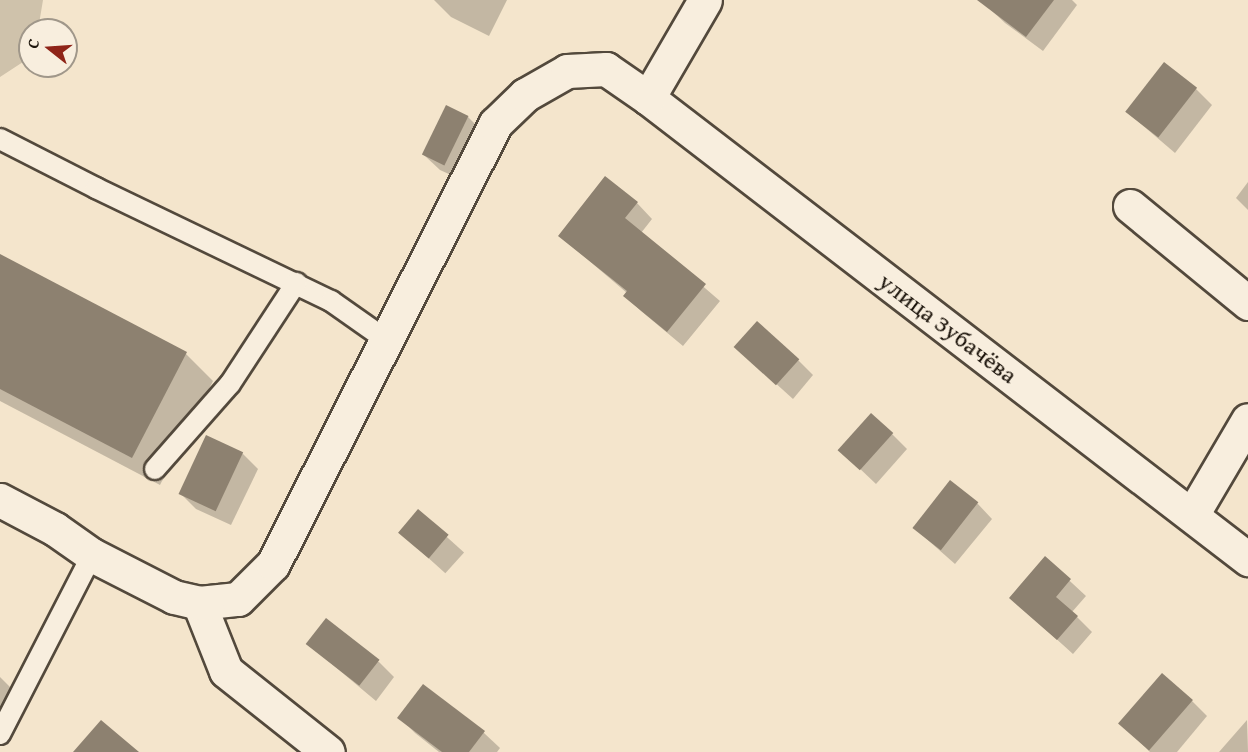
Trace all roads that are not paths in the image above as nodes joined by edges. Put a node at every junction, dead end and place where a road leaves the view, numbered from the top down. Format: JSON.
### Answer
{"nodes":[{"id":1,"x":705,"y":0,"type":"edge"},
{"id":2,"x":648,"y":98,"type":"junction"},
{"id":3,"x":0,"y":139,"type":"edge"},
{"id":4,"x":1130,"y":206,"type":"dead end"},
{"id":5,"x":296,"y":283,"type":"junction"},
{"id":6,"x":1248,"y":303,"type":"edge"},
{"id":7,"x":385,"y":339,"type":"junction"},
{"id":8,"x":1248,"y":420,"type":"edge"},
{"id":9,"x":155,"y":469,"type":"dead end"},
{"id":10,"x":0,"y":500,"type":"edge"},
{"id":11,"x":1192,"y":515,"type":"junction"},
{"id":12,"x":92,"y":555,"type":"junction"},
{"id":13,"x":1248,"y":559,"type":"edge"},
{"id":14,"x":199,"y":603,"type":"junction"},
{"id":15,"x":0,"y":734,"type":"edge"},
{"id":16,"x":328,"y":752,"type":"edge"}],
"edges":[{"from":1,"to":2,"type":"street"},
{"from":2,"to":7,"type":"street","name":"улица Зубачёва"},
{"from":2,"to":11,"type":"street","name":"улица Зубачёва"},
{"from":3,"to":5,"type":"lane"},
{"from":4,"to":6,"type":"street"},
{"from":5,"to":7,"type":"lane"},
{"from":5,"to":9,"type":"lane"},
{"from":7,"to":14,"type":"street","name":"улица Зубачёва"},
{"from":8,"to":11,"type":"street"},
{"from":10,"to":12,"type":"street"},
{"from":11,"to":13,"type":"street","name":"улица Зубачёва"},
{"from":12,"to":14,"type":"street"},
{"from":12,"to":15,"type":"lane"},
{"from":14,"to":16,"type":"street"}]}
